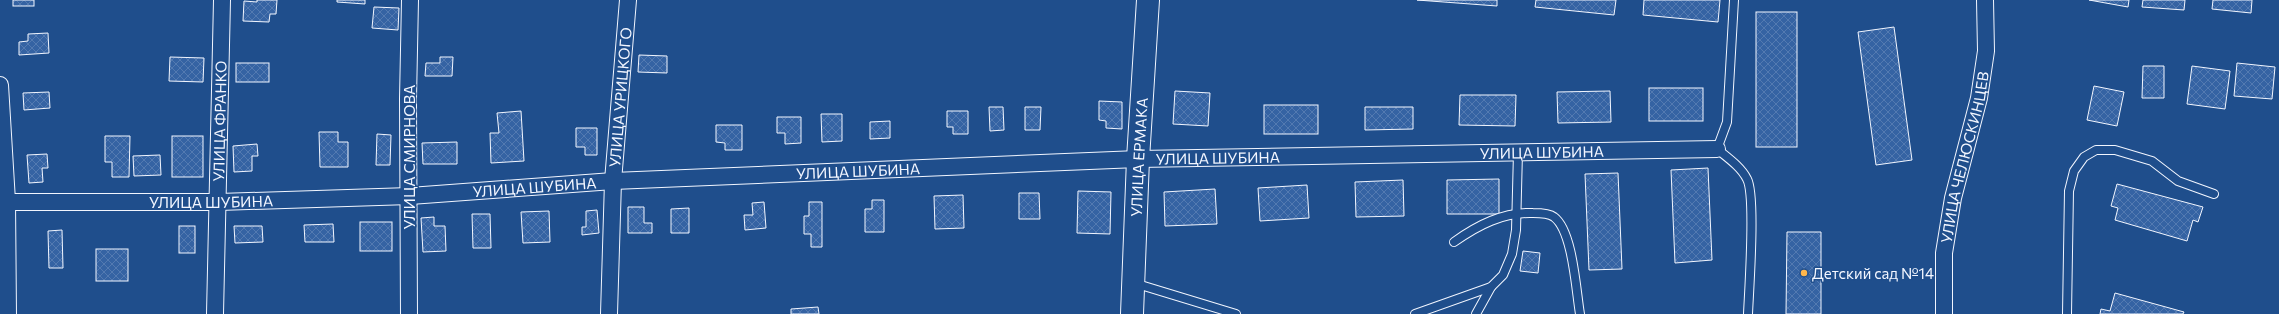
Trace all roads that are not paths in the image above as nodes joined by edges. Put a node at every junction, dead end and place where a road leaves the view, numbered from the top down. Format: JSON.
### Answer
{"nodes":[{"id":1,"x":222,"y":0,"type":"edge"},
{"id":2,"x":410,"y":0,"type":"edge"},
{"id":3,"x":628,"y":0,"type":"edge"},
{"id":4,"x":1148,"y":0,"type":"edge"},
{"id":5,"x":1734,"y":0,"type":"edge"},
{"id":6,"x":1985,"y":0,"type":"edge"},
{"id":7,"x":0,"y":85,"type":"edge"},
{"id":8,"x":1718,"y":149,"type":"junction"},
{"id":9,"x":1518,"y":152,"type":"junction"},
{"id":10,"x":1138,"y":159,"type":"junction"},
{"id":11,"x":613,"y":182,"type":"junction"},
{"id":12,"x":2214,"y":194,"type":"dead end"},
{"id":13,"x":410,"y":196,"type":"junction"},
{"id":14,"x":4,"y":202,"type":"edge"},
{"id":15,"x":218,"y":202,"type":"junction"},
{"id":16,"x":1517,"y":213,"type":"junction"},
{"id":17,"x":1454,"y":242,"type":"dead end"},
{"id":18,"x":1133,"y":282,"type":"junction"},
{"id":19,"x":1491,"y":287,"type":"junction"},
{"id":20,"x":8,"y":314,"type":"edge"},
{"id":21,"x":215,"y":314,"type":"edge"},
{"id":22,"x":409,"y":314,"type":"edge"},
{"id":23,"x":609,"y":314,"type":"edge"},
{"id":24,"x":1132,"y":314,"type":"edge"},
{"id":25,"x":1236,"y":314,"type":"edge"},
{"id":26,"x":1415,"y":314,"type":"edge"},
{"id":27,"x":1476,"y":314,"type":"edge"},
{"id":28,"x":1580,"y":314,"type":"edge"},
{"id":29,"x":1748,"y":314,"type":"edge"},
{"id":30,"x":1944,"y":314,"type":"edge"},
{"id":31,"x":2067,"y":314,"type":"edge"}],
"edges":[{"from":1,"to":15,"type":"street","name":"УЛИЦА ФРАНКО"},
{"from":2,"to":13,"type":"street","name":"УЛИЦА СМИРНОВА"},
{"from":3,"to":11,"type":"street","name":"УЛИЦА УРИЦКОГО"},
{"from":4,"to":10,"type":"street","name":"УЛИЦА ЕРМАКА"},
{"from":5,"to":8,"type":"lane"},
{"from":6,"to":30,"type":"street","name":"УЛИЦА ЧЕЛЮСКИНЦЕВ"},
{"from":7,"to":14,"type":"street"},
{"from":8,"to":9,"type":"street","name":"УЛИЦА ШУБИНА"},
{"from":8,"to":29,"type":"lane"},
{"from":9,"to":10,"type":"street","name":"УЛИЦА ШУБИНА"},
{"from":9,"to":16,"type":"lane"},
{"from":10,"to":11,"type":"street","name":"УЛИЦА ШУБИНА"},
{"from":10,"to":18,"type":"street","name":"УЛИЦА ЕРМАКА"},
{"from":11,"to":13,"type":"street","name":"УЛИЦА ШУБИНА"},
{"from":11,"to":23,"type":"street","name":"УЛИЦА УРИЦКОГО"},
{"from":12,"to":31,"type":"lane"},
{"from":13,"to":15,"type":"street","name":"УЛИЦА ШУБИНА"},
{"from":13,"to":22,"type":"street","name":"УЛИЦА СМИРНОВА"},
{"from":14,"to":15,"type":"street","name":"УЛИЦА ШУБИНА"},
{"from":14,"to":20,"type":"street"},
{"from":15,"to":21,"type":"street","name":"УЛИЦА ФРАНКО"},
{"from":16,"to":17,"type":"lane"},
{"from":16,"to":19,"type":"lane"},
{"from":16,"to":28,"type":"lane"},
{"from":18,"to":24,"type":"street","name":"УЛИЦА ЕРМАКА"},
{"from":18,"to":25,"type":"lane"},
{"from":19,"to":26,"type":"lane"},
{"from":19,"to":27,"type":"lane"}]}
